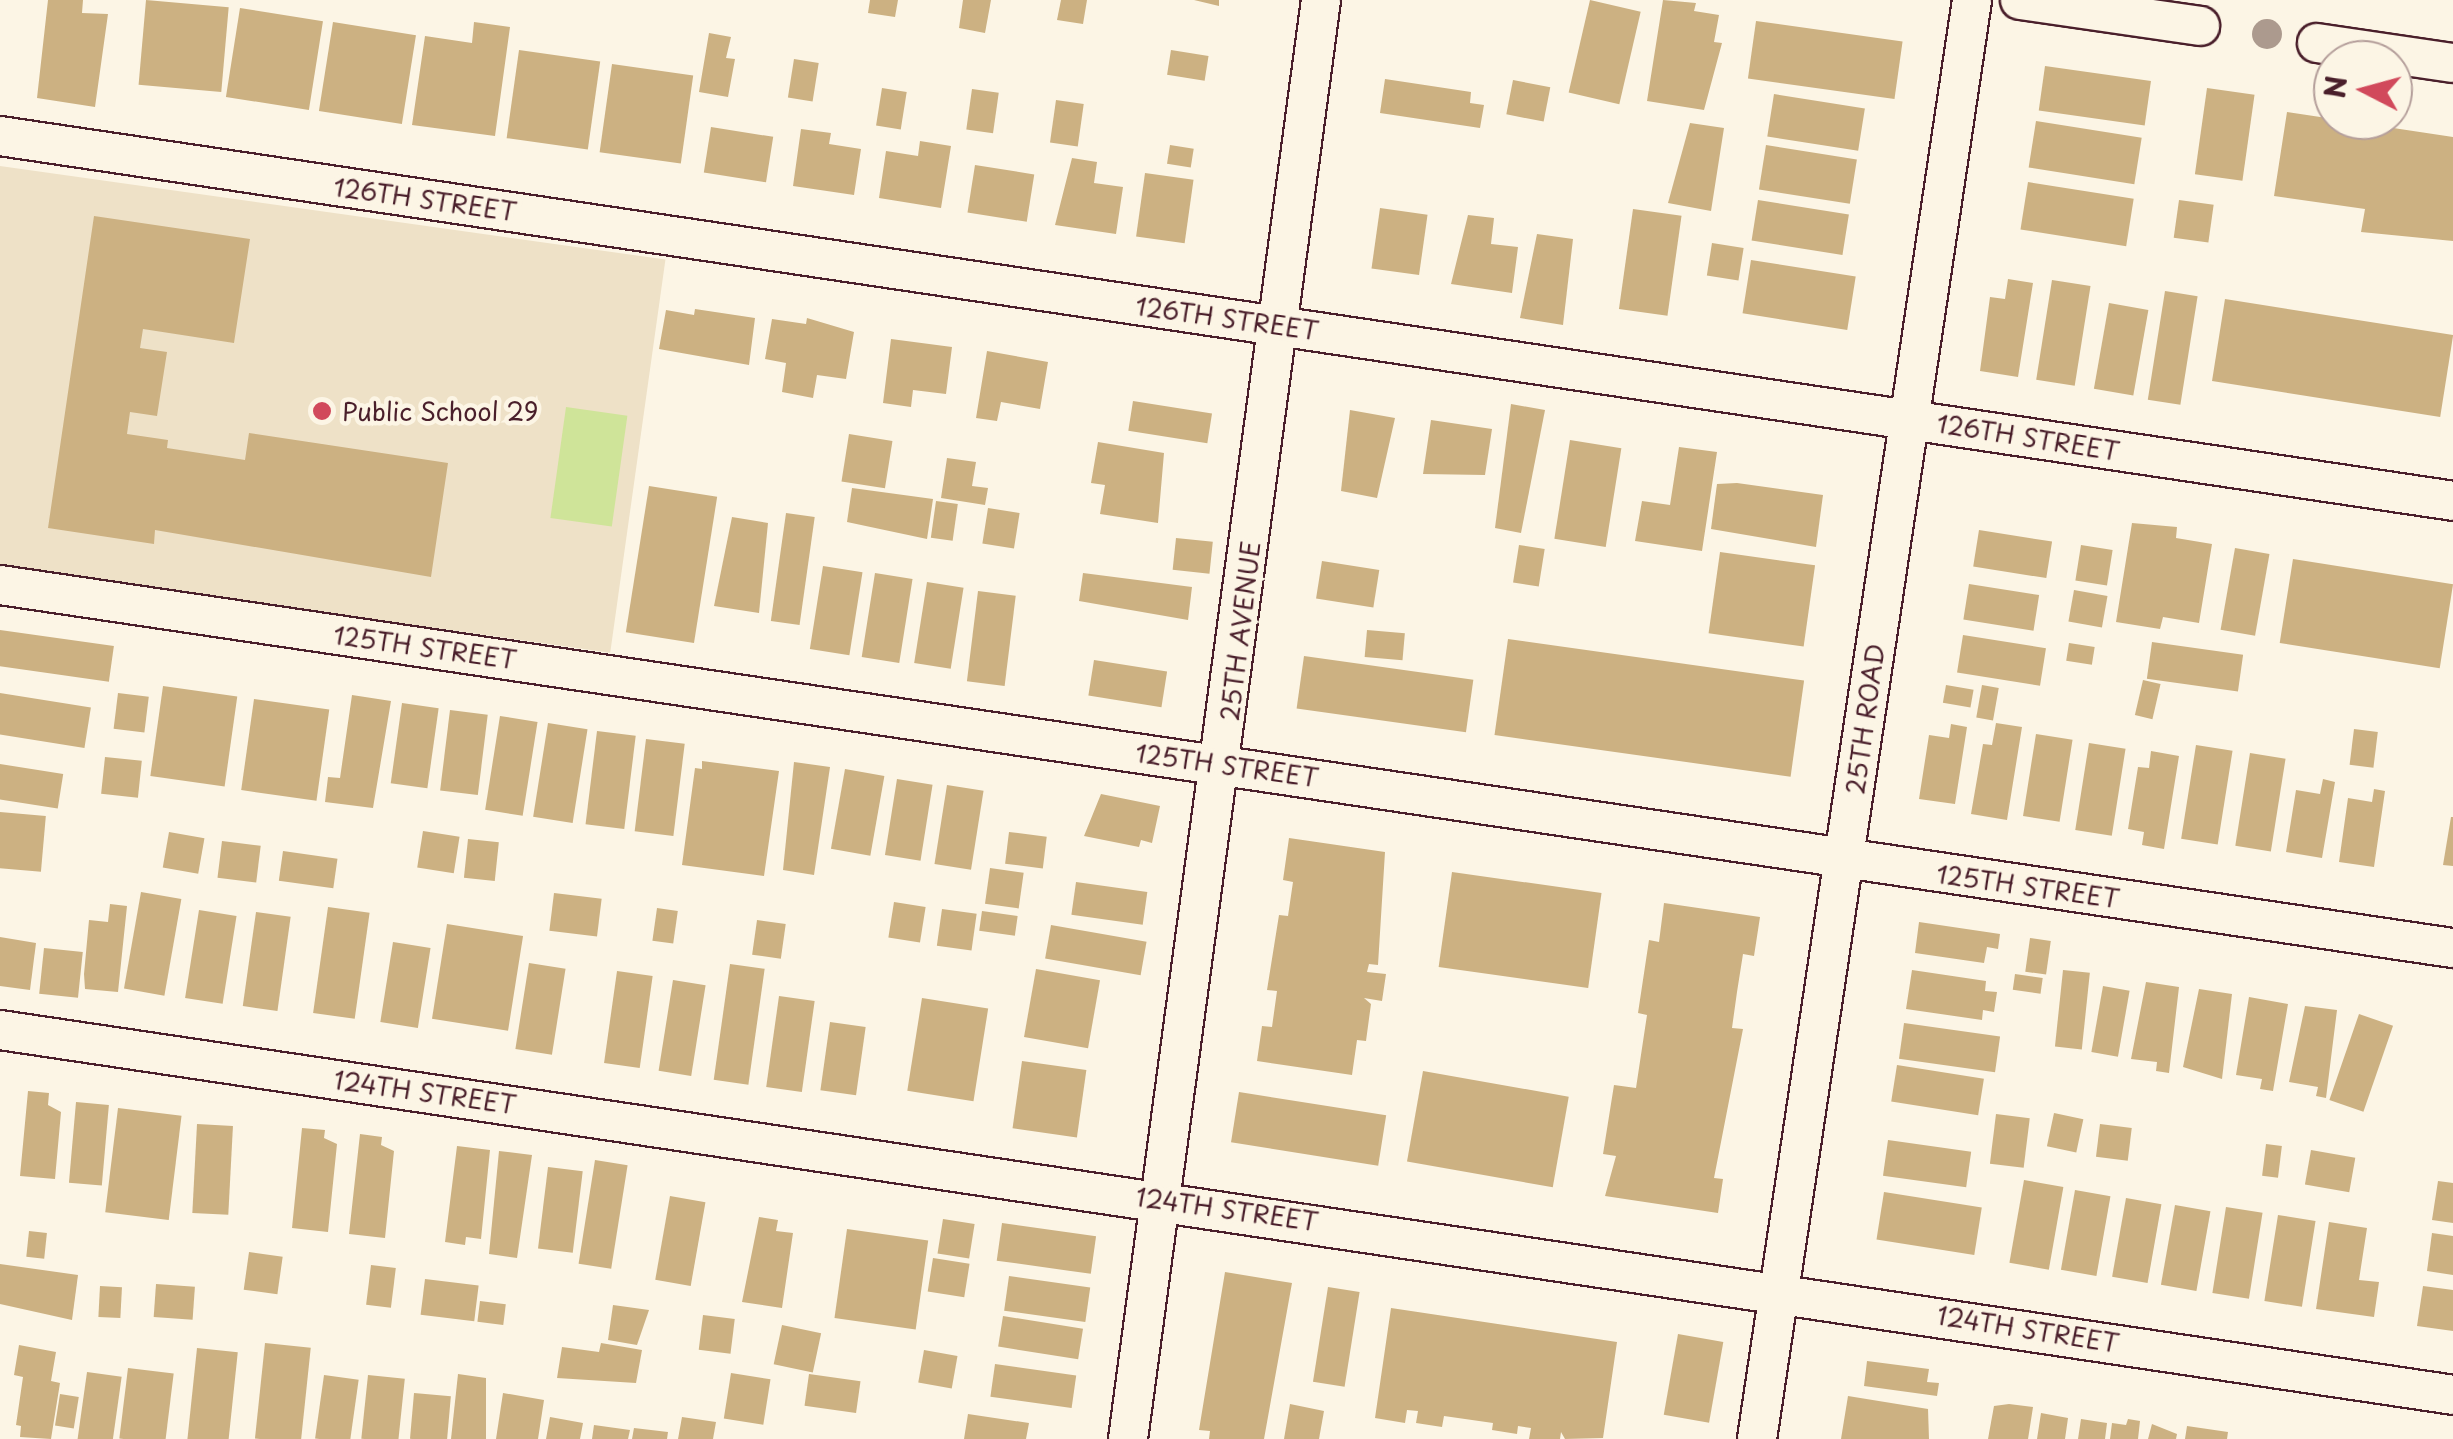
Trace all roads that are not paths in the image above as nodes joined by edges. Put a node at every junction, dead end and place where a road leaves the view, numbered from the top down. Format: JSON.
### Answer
{"nodes":[{"id":1,"x":1320,"y":0,"type":"edge"},
{"id":2,"x":1972,"y":0,"type":"edge"},
{"id":3,"x":2020,"y":0,"type":"edge"},
{"id":4,"x":2200,"y":26,"type":"dead end"},
{"id":5,"x":2413,"y":56,"type":"edge"},
{"id":6,"x":2453,"y":62,"type":"edge"},
{"id":7,"x":0,"y":136,"type":"edge"},
{"id":8,"x":1280,"y":326,"type":"junction"},
{"id":9,"x":1909,"y":420,"type":"junction"},
{"id":10,"x":2453,"y":501,"type":"edge"},
{"id":11,"x":0,"y":585,"type":"edge"},
{"id":12,"x":1223,"y":763,"type":"junction"},
{"id":13,"x":1844,"y":858,"type":"junction"},
{"id":14,"x":2453,"y":948,"type":"edge"},
{"id":15,"x":0,"y":1030,"type":"edge"},
{"id":16,"x":1162,"y":1200,"type":"junction"},
{"id":17,"x":1780,"y":1290,"type":"junction"},
{"id":18,"x":2453,"y":1395,"type":"edge"},
{"id":19,"x":1128,"y":1439,"type":"edge"},
{"id":20,"x":1758,"y":1439,"type":"edge"}],
"edges":[{"from":1,"to":8,"type":"street","name":"25TH AVENUE"},
{"from":2,"to":9,"type":"street","name":"25TH ROAD"},
{"from":3,"to":4,"type":"street"},
{"from":5,"to":6,"type":"street"},
{"from":7,"to":8,"type":"street","name":"126TH STREET"},
{"from":8,"to":9,"type":"street","name":"126TH STREET"},
{"from":8,"to":12,"type":"street","name":"25TH AVENUE"},
{"from":9,"to":10,"type":"street","name":"126TH STREET"},
{"from":9,"to":13,"type":"street","name":"25TH ROAD"},
{"from":11,"to":12,"type":"street","name":"125TH STREET"},
{"from":12,"to":13,"type":"street","name":"125TH STREET"},
{"from":12,"to":16,"type":"street","name":"25TH AVENUE"},
{"from":13,"to":14,"type":"street","name":"125TH STREET"},
{"from":13,"to":17,"type":"street","name":"25TH ROAD"},
{"from":15,"to":16,"type":"street","name":"124TH STREET"},
{"from":16,"to":17,"type":"street","name":"124TH STREET"},
{"from":16,"to":19,"type":"street","name":"25TH AVENUE"},
{"from":17,"to":18,"type":"street","name":"124TH STREET"},
{"from":17,"to":20,"type":"street","name":"25TH ROAD"}]}
